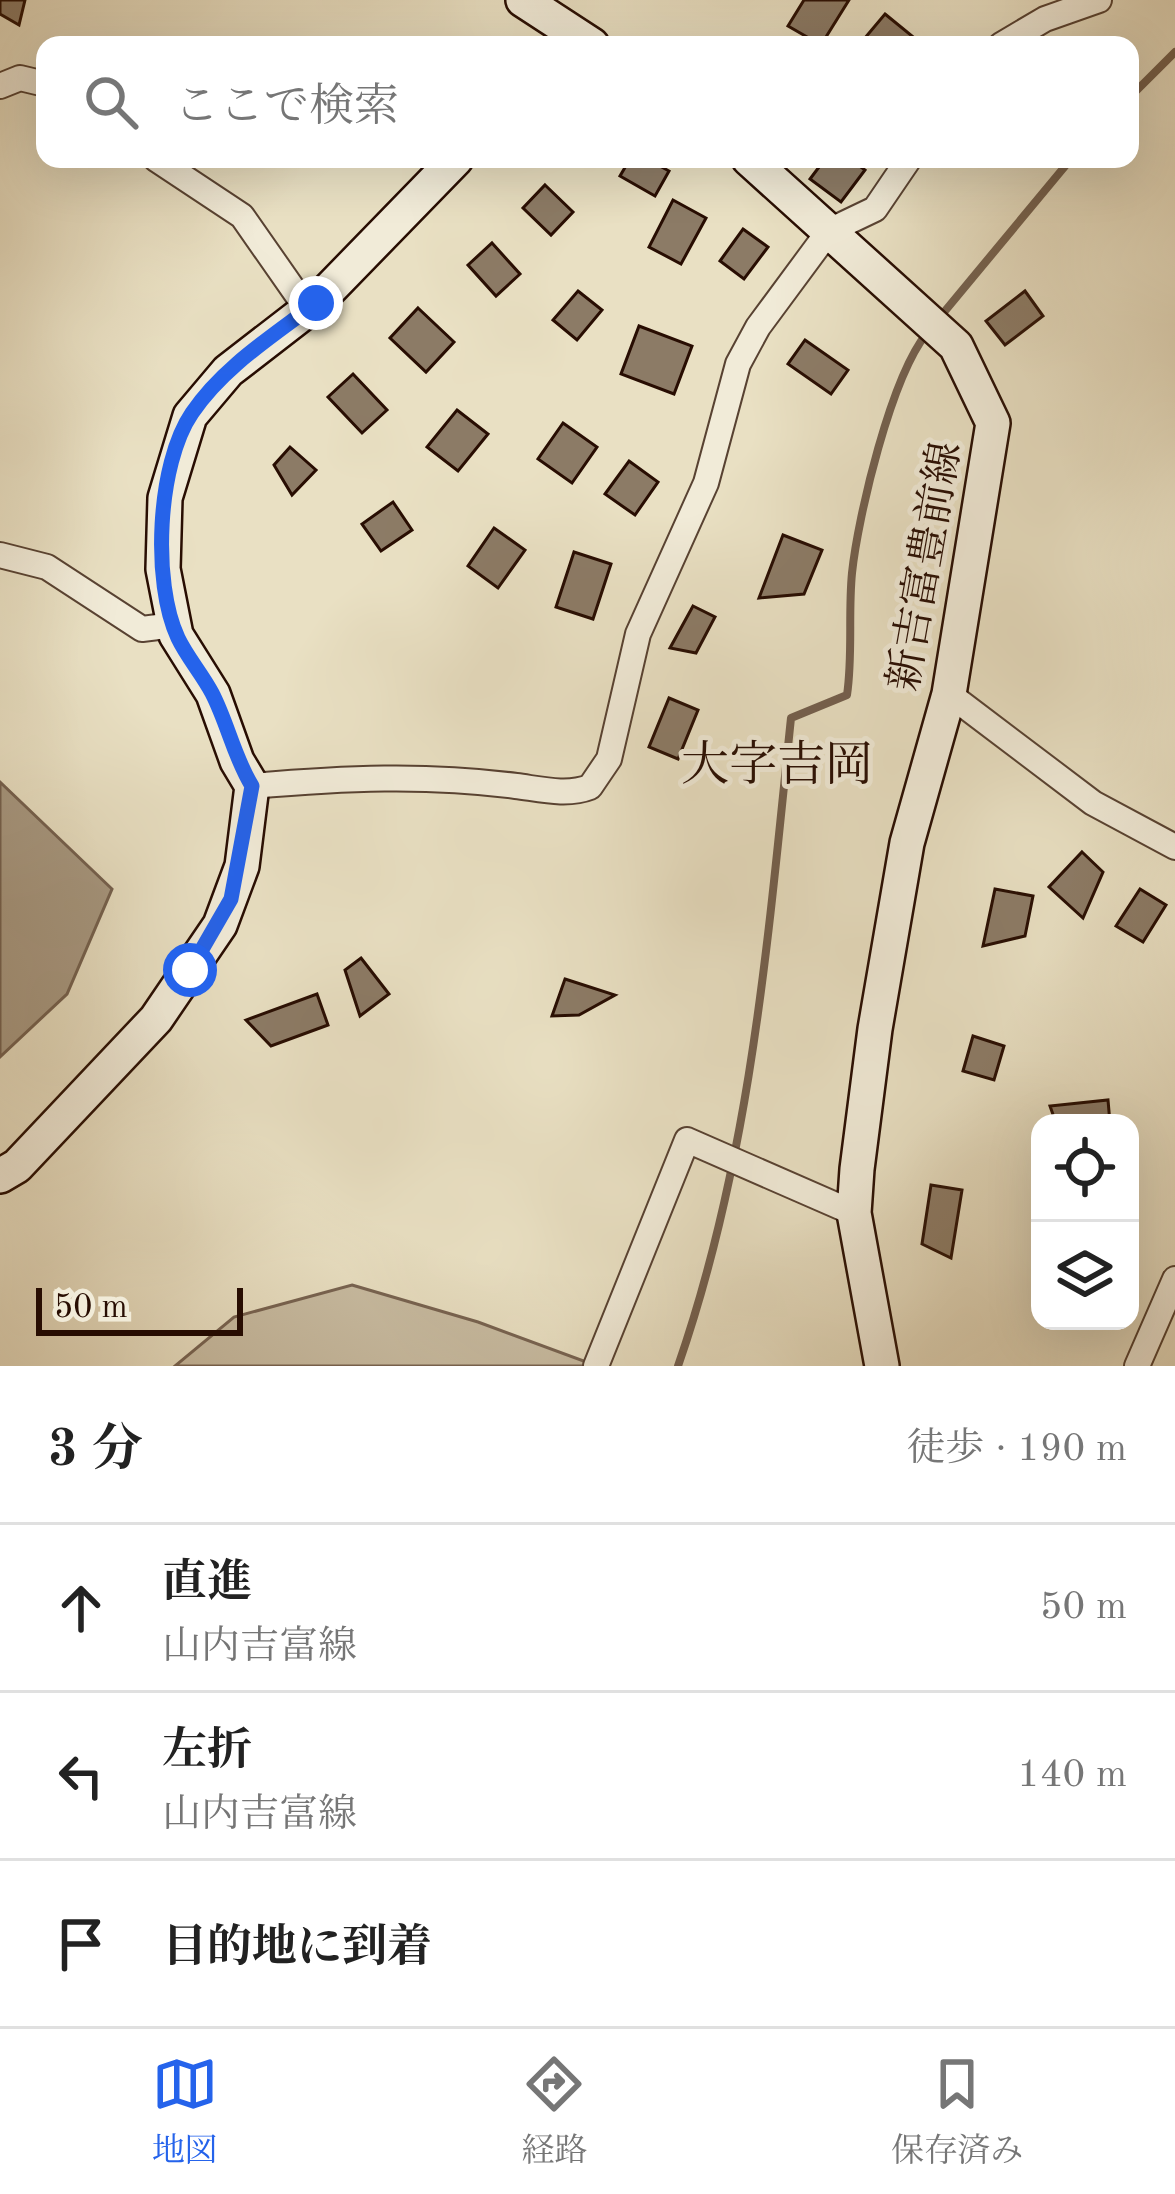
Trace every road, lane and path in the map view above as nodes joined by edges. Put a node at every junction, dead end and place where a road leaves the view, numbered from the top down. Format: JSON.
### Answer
{"nodes":[{"id":1,"x":524,"y":0,"type":"edge"},
{"id":2,"x":1099,"y":0,"type":"edge"},
{"id":3,"x":572,"y":30,"type":"edge"},
{"id":4,"x":1016,"y":36,"type":"edge"},
{"id":5,"x":36,"y":82,"type":"edge"},
{"id":6,"x":0,"y":86,"type":"edge"},
{"id":7,"x":170,"y":168,"type":"edge"},
{"id":8,"x":447,"y":168,"type":"edge"},
{"id":9,"x":758,"y":168,"type":"edge"},
{"id":10,"x":903,"y":168,"type":"edge"},
{"id":11,"x":829,"y":231,"type":"junction"},
{"id":12,"x":307,"y":309,"type":"junction"},
{"id":13,"x":0,"y":555,"type":"edge"},
{"id":14,"x":174,"y":625,"type":"junction"},
{"id":15,"x":949,"y":694,"type":"junction"},
{"id":16,"x":252,"y":786,"type":"junction"},
{"id":17,"x":1175,"y":847,"type":"edge"},
{"id":18,"x":0,"y":1176,"type":"edge"},
{"id":19,"x":854,"y":1213,"type":"junction"},
{"id":20,"x":1175,"y":1279,"type":"edge"},
{"id":21,"x":596,"y":1366,"type":"edge"},
{"id":22,"x":882,"y":1366,"type":"edge"},
{"id":23,"x":1137,"y":1366,"type":"edge"}],
"edges":[{"from":1,"to":3,"type":"main road"},
{"from":2,"to":4,"type":"street"},
{"from":5,"to":6,"type":"street"},
{"from":7,"to":12,"type":"street"},
{"from":8,"to":12,"type":"main road"},
{"from":9,"to":11,"type":"main road","name":"新吉富豊前線"},
{"from":10,"to":11,"type":"street"},
{"from":11,"to":15,"type":"main road","name":"新吉富豊前線"},
{"from":11,"to":16,"type":"street"},
{"from":12,"to":14,"type":"main road"},
{"from":13,"to":14,"type":"street"},
{"from":14,"to":16,"type":"main road"},
{"from":15,"to":17,"type":"street"},
{"from":15,"to":19,"type":"main road","name":"新吉富豊前線"},
{"from":16,"to":18,"type":"main road"},
{"from":19,"to":21,"type":"street"},
{"from":19,"to":22,"type":"main road","name":"新吉富豊前線"},
{"from":20,"to":23,"type":"street"}]}
